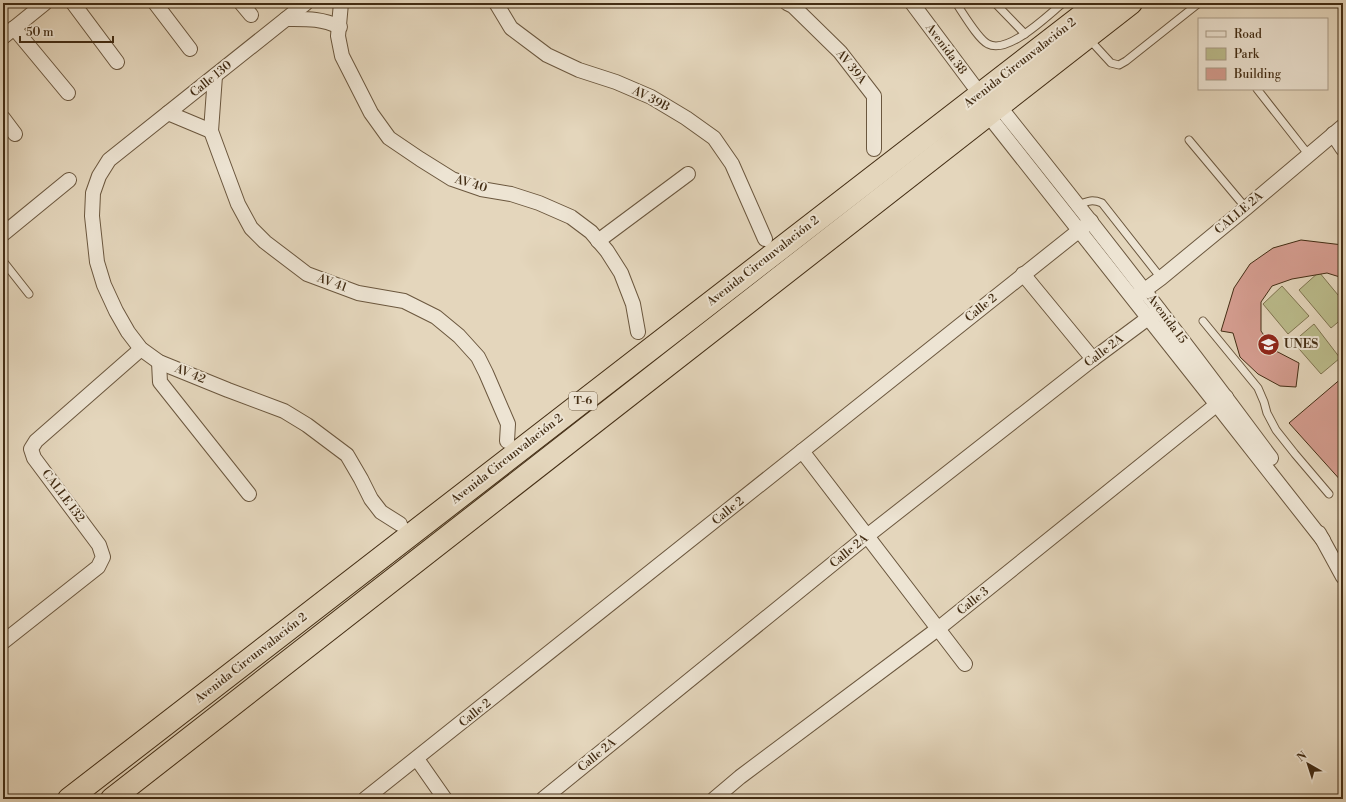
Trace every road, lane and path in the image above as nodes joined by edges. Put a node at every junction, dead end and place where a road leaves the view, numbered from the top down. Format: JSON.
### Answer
{"nodes":[{"id":1,"x":45,"y":3,"type":"edge"},
{"id":2,"x":73,"y":3,"type":"edge"},
{"id":3,"x":155,"y":3,"type":"edge"},
{"id":4,"x":241,"y":3,"type":"edge"},
{"id":5,"x":306,"y":3,"type":"edge"},
{"id":6,"x":341,"y":3,"type":"edge"},
{"id":7,"x":496,"y":3,"type":"edge"},
{"id":8,"x":787,"y":3,"type":"edge"},
{"id":9,"x":912,"y":3,"type":"edge"},
{"id":10,"x":956,"y":3,"type":"edge"},
{"id":11,"x":995,"y":3,"type":"edge"},
{"id":12,"x":1063,"y":3,"type":"edge"},
{"id":13,"x":1098,"y":3,"type":"edge"},
{"id":14,"x":1131,"y":3,"type":"edge"},
{"id":15,"x":1199,"y":3,"type":"edge"},
{"id":16,"x":251,"y":15,"type":"dead end"},
{"id":17,"x":286,"y":20,"type":"junction"},
{"id":18,"x":340,"y":27,"type":"junction"},
{"id":19,"x":8,"y":32,"type":"edge"},
{"id":20,"x":1025,"y":34,"type":"junction"},
{"id":21,"x":1087,"y":38,"type":"junction"},
{"id":22,"x":190,"y":48,"type":"dead end"},
{"id":23,"x":117,"y":62,"type":"dead end"},
{"id":24,"x":215,"y":76,"type":"junction"},
{"id":25,"x":1258,"y":90,"type":"edge"},
{"id":26,"x":68,"y":93,"type":"dead end"},
{"id":27,"x":980,"y":94,"type":"junction"},
{"id":28,"x":994,"y":110,"type":"junction"},
{"id":29,"x":168,"y":114,"type":"junction"},
{"id":30,"x":3,"y":118,"type":"edge"},
{"id":31,"x":1338,"y":130,"type":"edge"},
{"id":32,"x":211,"y":131,"type":"junction"},
{"id":33,"x":15,"y":134,"type":"dead end"},
{"id":34,"x":1189,"y":140,"type":"dead end"},
{"id":35,"x":874,"y":149,"type":"dead end"},
{"id":36,"x":1343,"y":149,"type":"edge"},
{"id":37,"x":1308,"y":154,"type":"junction"},
{"id":38,"x":115,"y":155,"type":"joint"},
{"id":39,"x":688,"y":174,"type":"dead end"},
{"id":40,"x":69,"y":180,"type":"dead end"},
{"id":41,"x":1078,"y":205,"type":"junction"},
{"id":42,"x":1246,"y":208,"type":"junction"},
{"id":43,"x":1091,"y":221,"type":"junction"},
{"id":44,"x":1079,"y":230,"type":"junction"},
{"id":45,"x":3,"y":234,"type":"edge"},
{"id":46,"x":764,"y":238,"type":"dead end"},
{"id":47,"x":598,"y":241,"type":"junction"},
{"id":48,"x":3,"y":262,"type":"edge"},
{"id":49,"x":1023,"y":274,"type":"junction"},
{"id":50,"x":1161,"y":278,"type":"junction"},
{"id":51,"x":1144,"y":290,"type":"junction"},
{"id":52,"x":29,"y":294,"type":"dead end"},
{"id":53,"x":1133,"y":299,"type":"junction"},
{"id":54,"x":1154,"y":314,"type":"junction"},
{"id":55,"x":1203,"y":321,"type":"dead end"},
{"id":56,"x":638,"y":332,"type":"dead end"},
{"id":57,"x":141,"y":349,"type":"junction"},
{"id":58,"x":1093,"y":359,"type":"junction"},
{"id":59,"x":159,"y":362,"type":"junction"},
{"id":60,"x":1222,"y":401,"type":"junction"},
{"id":61,"x":507,"y":441,"type":"dead end"},
{"id":62,"x":802,"y":451,"type":"junction"},
{"id":63,"x":249,"y":494,"type":"dead end"},
{"id":64,"x":1328,"y":494,"type":"dead end"},
{"id":65,"x":400,"y":524,"type":"dead end"},
{"id":66,"x":867,"y":536,"type":"junction"},
{"id":67,"x":1343,"y":577,"type":"edge"},
{"id":68,"x":939,"y":628,"type":"junction"},
{"id":69,"x":3,"y":642,"type":"edge"},
{"id":70,"x":965,"y":664,"type":"dead end"},
{"id":71,"x":417,"y":759,"type":"junction"},
{"id":72,"x":69,"y":799,"type":"edge"},
{"id":73,"x":112,"y":799,"type":"edge"},
{"id":74,"x":365,"y":799,"type":"edge"},
{"id":75,"x":445,"y":799,"type":"edge"},
{"id":76,"x":543,"y":799,"type":"edge"},
{"id":77,"x":714,"y":799,"type":"edge"}],
"edges":[{"from":1,"to":19,"type":"street"},
{"from":2,"to":23,"type":"street"},
{"from":3,"to":22,"type":"street"},
{"from":4,"to":16,"type":"street"},
{"from":5,"to":17,"type":"street","name":"Calle 130"},
{"from":6,"to":18,"type":"street","name":"AV 40"},
{"from":7,"to":46,"type":"street","name":"AV 39B"},
{"from":8,"to":35,"type":"street","name":"AV 39A"},
{"from":9,"to":27,"type":"street","name":"Avenida 38"},
{"from":10,"to":20,"type":"lane"},
{"from":11,"to":20,"type":"lane"},
{"from":12,"to":20,"type":"lane"},
{"from":13,"to":27,"type":"highway","name":"Avenida Circunvalación 2","number":"T-6"},
{"from":14,"to":21,"type":"highway","name":"Avenida Circunvalación 2","number":"T-6"},
{"from":15,"to":21,"type":"lane"},
{"from":17,"to":18,"type":"street"},
{"from":17,"to":24,"type":"street","name":"Calle 130"},
{"from":18,"to":47,"type":"street","name":"AV 40"},
{"from":19,"to":26,"type":"street"},
{"from":21,"to":28,"type":"highway","name":"Avenida Circunvalación 2","number":"T-6"},
{"from":24,"to":29,"type":"street","name":"Calle 130"},
{"from":24,"to":32,"type":"street","name":"AV 41"},
{"from":25,"to":37,"type":"lane"},
{"from":27,"to":28,"type":"street","name":"Avenida 38"},
{"from":27,"to":72,"type":"highway","name":"Avenida Circunvalación 2","number":"T-6"},
{"from":28,"to":41,"type":"street","name":"Avenida 15"},
{"from":28,"to":44,"type":"street","name":"Avenida 15"},
{"from":28,"to":73,"type":"highway","name":"Avenida Circunvalación 2","number":"T-6"},
{"from":29,"to":32,"type":"street"},
{"from":29,"to":38,"type":"street","name":"Calle 130"},
{"from":30,"to":33,"type":"street"},
{"from":31,"to":36,"type":"street"},
{"from":31,"to":37,"type":"street","name":"CALLE 2A"},
{"from":32,"to":61,"type":"street","name":"AV 41"},
{"from":34,"to":42,"type":"lane"},
{"from":37,"to":42,"type":"street","name":"CALLE 2A"},
{"from":38,"to":57,"type":"street","name":"AV 42"},
{"from":39,"to":47,"type":"street"},
{"from":40,"to":45,"type":"street"},
{"from":41,"to":43,"type":"street","name":"Avenida 15"},
{"from":41,"to":50,"type":"lane"},
{"from":42,"to":50,"type":"street","name":"CALLE 2A"},
{"from":43,"to":44,"type":"street","name":"Calle 2"},
{"from":43,"to":51,"type":"street","name":"Avenida 15"},
{"from":44,"to":49,"type":"street","name":"Calle 2"},
{"from":44,"to":53,"type":"street","name":"Avenida 15"},
{"from":47,"to":56,"type":"street","name":"AV 40"},
{"from":48,"to":52,"type":"lane"},
{"from":49,"to":58,"type":"street"},
{"from":49,"to":62,"type":"street","name":"Calle 2"},
{"from":50,"to":51,"type":"street","name":"CALLE 2A"},
{"from":51,"to":53,"type":"street","name":"CALLE 2A"},
{"from":51,"to":54,"type":"street","name":"Avenida 15"},
{"from":53,"to":54,"type":"street","name":"Avenida 15"},
{"from":54,"to":58,"type":"street","name":"Calle 2A"},
{"from":54,"to":60,"type":"street","name":"Avenida 15"},
{"from":55,"to":64,"type":"lane"},
{"from":57,"to":59,"type":"street","name":"AV 42"},
{"from":57,"to":69,"type":"street","name":"CALLE 132"},
{"from":58,"to":66,"type":"street","name":"Calle 2A"},
{"from":59,"to":63,"type":"street"},
{"from":59,"to":65,"type":"street","name":"AV 42"},
{"from":60,"to":67,"type":"street","name":"Avenida 15"},
{"from":60,"to":68,"type":"street","name":"Calle 3"},
{"from":62,"to":66,"type":"street"},
{"from":62,"to":71,"type":"street","name":"Calle 2"},
{"from":66,"to":68,"type":"street"},
{"from":66,"to":76,"type":"street","name":"Calle 2A"},
{"from":68,"to":70,"type":"street"},
{"from":68,"to":77,"type":"street","name":"Calle 3"},
{"from":71,"to":74,"type":"street","name":"Calle 2"},
{"from":71,"to":75,"type":"street"}]}
